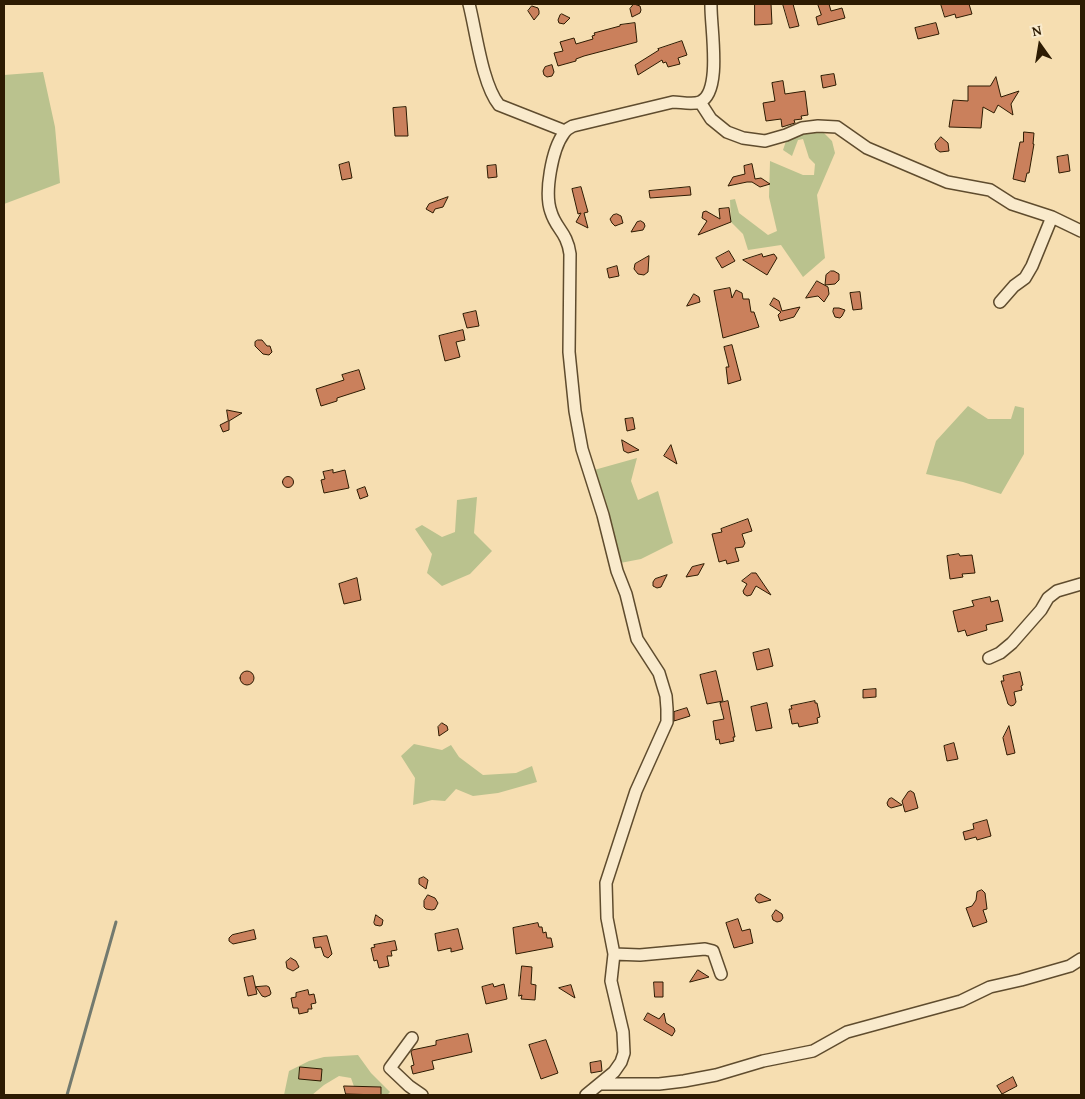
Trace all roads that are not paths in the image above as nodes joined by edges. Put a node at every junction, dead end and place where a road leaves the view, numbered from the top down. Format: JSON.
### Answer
{"nodes":[{"id":1,"x":469,"y":4,"type":"edge"},
{"id":2,"x":711,"y":4,"type":"edge"},
{"id":3,"x":700,"y":102,"type":"junction"},
{"id":4,"x":565,"y":131,"type":"junction"},
{"id":5,"x":1052,"y":217,"type":"junction"},
{"id":6,"x":1081,"y":232,"type":"edge"},
{"id":7,"x":1000,"y":302,"type":"dead end"},
{"id":8,"x":1081,"y":584,"type":"edge"},
{"id":9,"x":989,"y":658,"type":"dead end"},
{"id":10,"x":614,"y":954,"type":"junction"},
{"id":11,"x":1081,"y":959,"type":"edge"},
{"id":12,"x":721,"y":974,"type":"dead end"},
{"id":13,"x":412,"y":1038,"type":"dead end"},
{"id":14,"x":601,"y":1084,"type":"junction"},
{"id":15,"x":422,"y":1095,"type":"edge"},
{"id":16,"x":586,"y":1095,"type":"edge"}],
"edges":[{"from":1,"to":4,"type":"street"},
{"from":2,"to":3,"type":"street"},
{"from":3,"to":4,"type":"street"},
{"from":3,"to":5,"type":"street"},
{"from":4,"to":10,"type":"street"},
{"from":5,"to":6,"type":"street"},
{"from":5,"to":7,"type":"street"},
{"from":8,"to":9,"type":"street"},
{"from":10,"to":12,"type":"street"},
{"from":10,"to":14,"type":"street"},
{"from":11,"to":14,"type":"street"},
{"from":13,"to":15,"type":"street"},
{"from":14,"to":16,"type":"street"}]}
